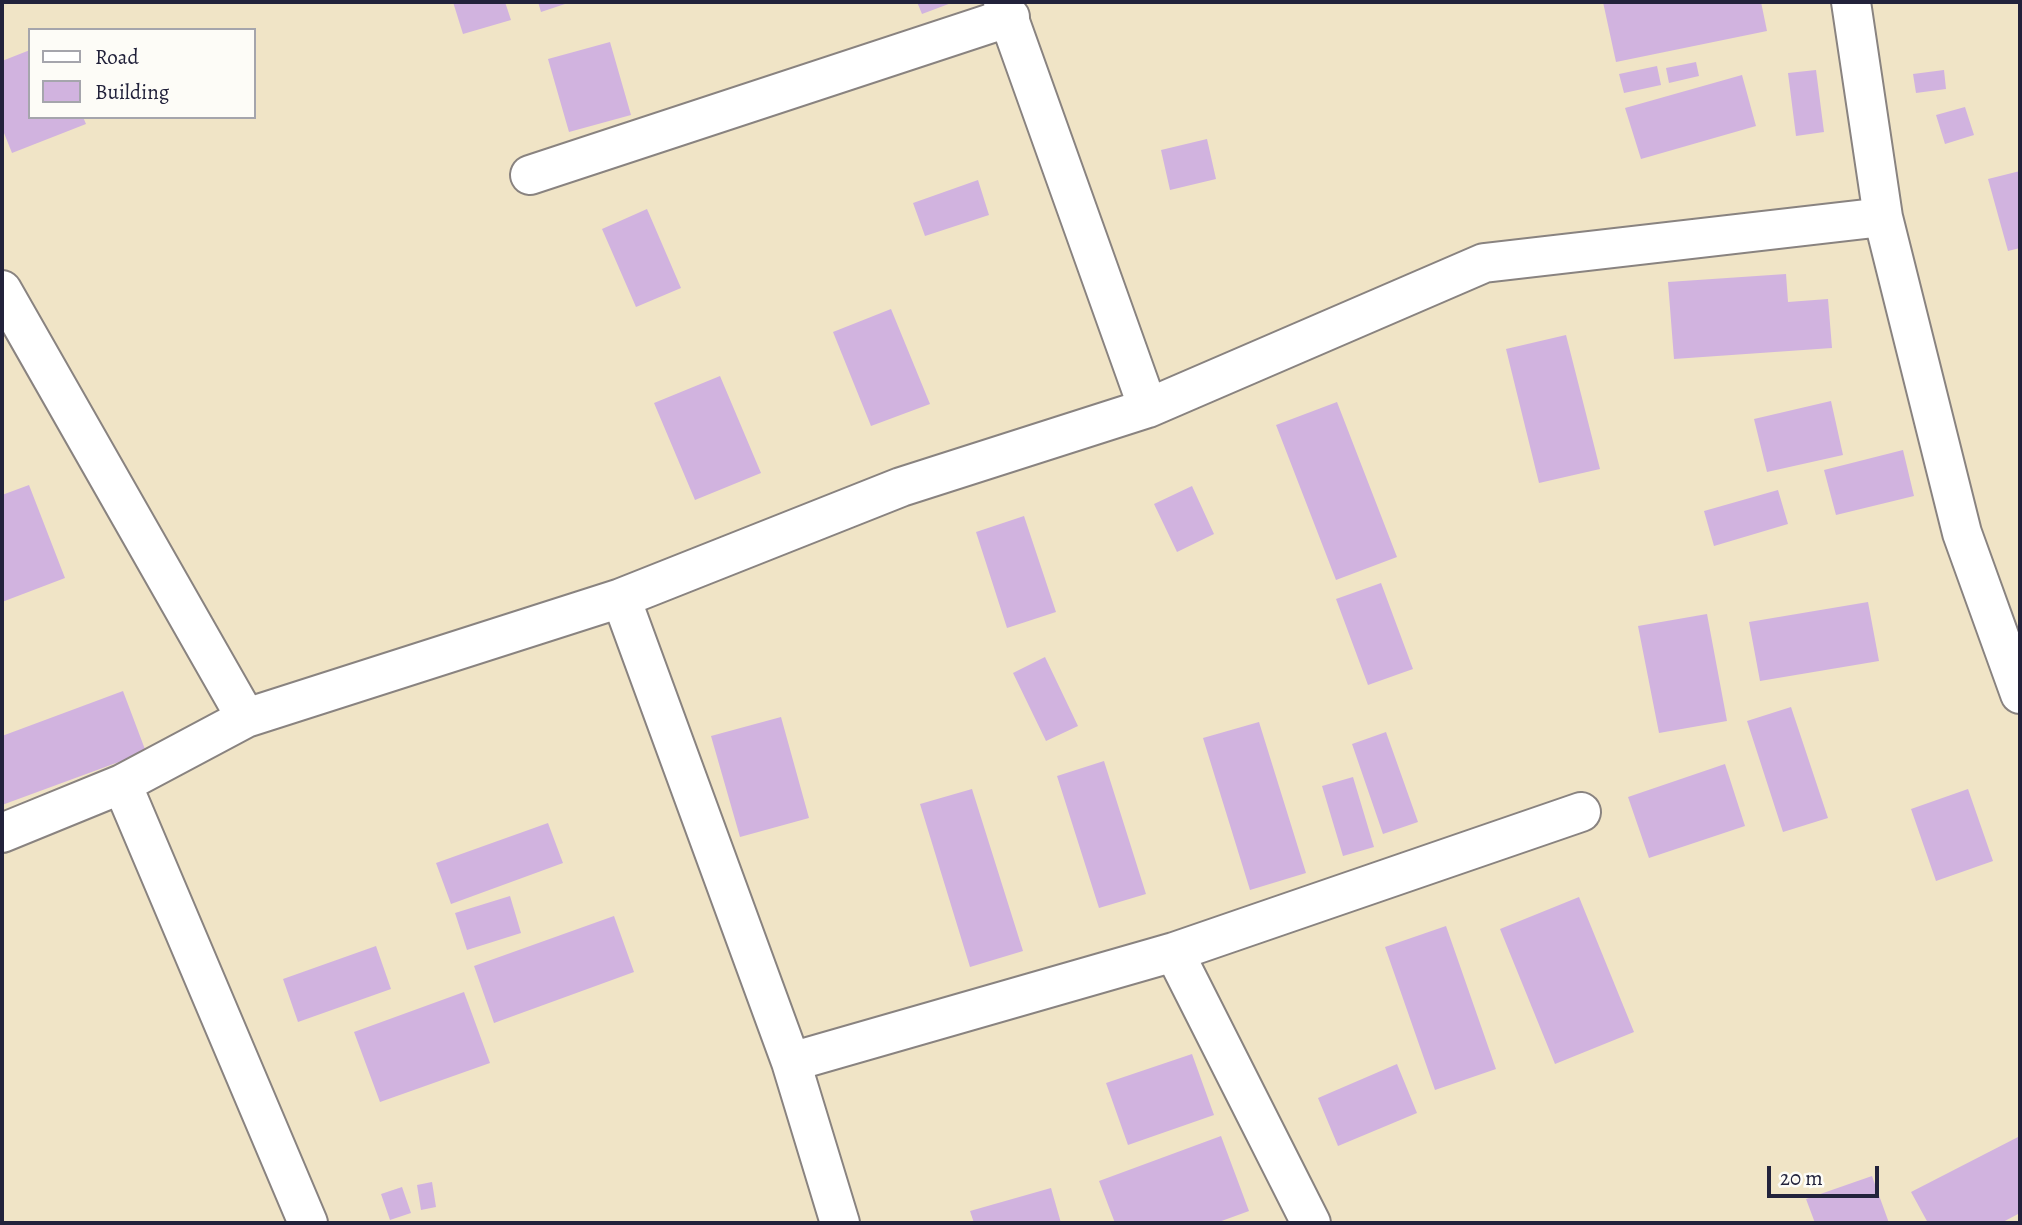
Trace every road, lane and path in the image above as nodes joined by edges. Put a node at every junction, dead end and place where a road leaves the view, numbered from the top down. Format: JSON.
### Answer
{"nodes":[{"id":1,"x":1851,"y":2,"type":"edge"},
{"id":2,"x":1007,"y":9,"type":"edge"},
{"id":3,"x":530,"y":175,"type":"dead end"},
{"id":4,"x":1883,"y":217,"type":"junction"},
{"id":5,"x":2,"y":290,"type":"edge"},
{"id":6,"x":1148,"y":408,"type":"junction"},
{"id":7,"x":621,"y":598,"type":"junction"},
{"id":8,"x":2020,"y":694,"type":"edge"},
{"id":9,"x":246,"y":718,"type":"junction"},
{"id":10,"x":122,"y":784,"type":"junction"},
{"id":11,"x":1581,"y":813,"type":"dead end"},
{"id":12,"x":2,"y":832,"type":"edge"},
{"id":13,"x":1174,"y":951,"type":"junction"},
{"id":14,"x":791,"y":1062,"type":"junction"},
{"id":15,"x":308,"y":1223,"type":"edge"},
{"id":16,"x":839,"y":1223,"type":"edge"},
{"id":17,"x":1311,"y":1223,"type":"edge"}],
"edges":[{"from":1,"to":4,"type":"street"},
{"from":2,"to":3,"type":"street"},
{"from":2,"to":6,"type":"street"},
{"from":4,"to":6,"type":"street"},
{"from":4,"to":8,"type":"street"},
{"from":5,"to":9,"type":"street"},
{"from":6,"to":7,"type":"street"},
{"from":7,"to":9,"type":"street"},
{"from":7,"to":14,"type":"street"},
{"from":9,"to":10,"type":"street"},
{"from":10,"to":12,"type":"street"},
{"from":10,"to":15,"type":"street"},
{"from":11,"to":13,"type":"street"},
{"from":13,"to":14,"type":"street"},
{"from":13,"to":17,"type":"street"},
{"from":14,"to":16,"type":"street"}]}
